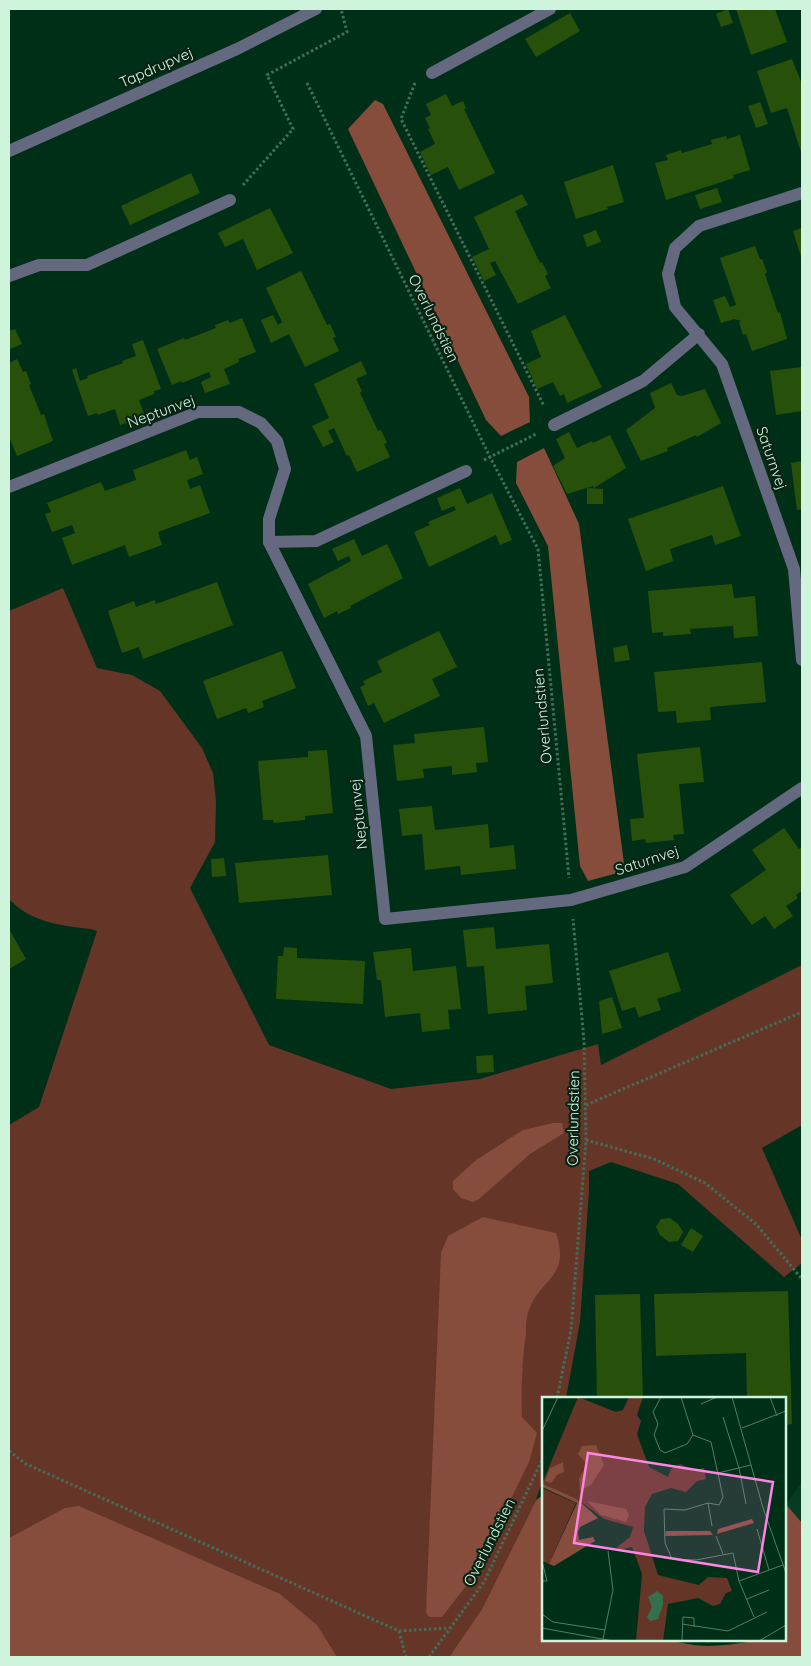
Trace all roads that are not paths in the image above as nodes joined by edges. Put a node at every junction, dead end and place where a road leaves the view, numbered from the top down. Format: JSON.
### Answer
{"nodes":[{"id":1,"x":316,"y":9,"type":"edge"},
{"id":2,"x":550,"y":9,"type":"edge"},
{"id":3,"x":432,"y":73,"type":"road end"},
{"id":4,"x":9,"y":151,"type":"edge"},
{"id":5,"x":802,"y":193,"type":"edge"},
{"id":6,"x":230,"y":200,"type":"road end"},
{"id":7,"x":9,"y":276,"type":"edge"},
{"id":8,"x":699,"y":334,"type":"junction"},
{"id":9,"x":554,"y":425,"type":"road end"},
{"id":10,"x":466,"y":471,"type":"road end"},
{"id":11,"x":9,"y":487,"type":"edge"},
{"id":12,"x":269,"y":542,"type":"junction"},
{"id":13,"x":802,"y":660,"type":"edge"},
{"id":14,"x":802,"y":788,"type":"edge"},
{"id":15,"x":571,"y":900,"type":"joint"}],
"edges":[{"from":1,"to":4,"type":"street","name":"Tapdrupvej"},
{"from":2,"to":3,"type":"street"},
{"from":5,"to":8,"type":"street","name":"Saturnvej"},
{"from":6,"to":7,"type":"street"},
{"from":8,"to":9,"type":"street"},
{"from":8,"to":13,"type":"street","name":"Saturnvej"},
{"from":10,"to":12,"type":"street"},
{"from":11,"to":12,"type":"street","name":"Neptunvej"},
{"from":12,"to":15,"type":"street","name":"Neptunvej"},
{"from":14,"to":15,"type":"street","name":"Saturnvej"}]}
